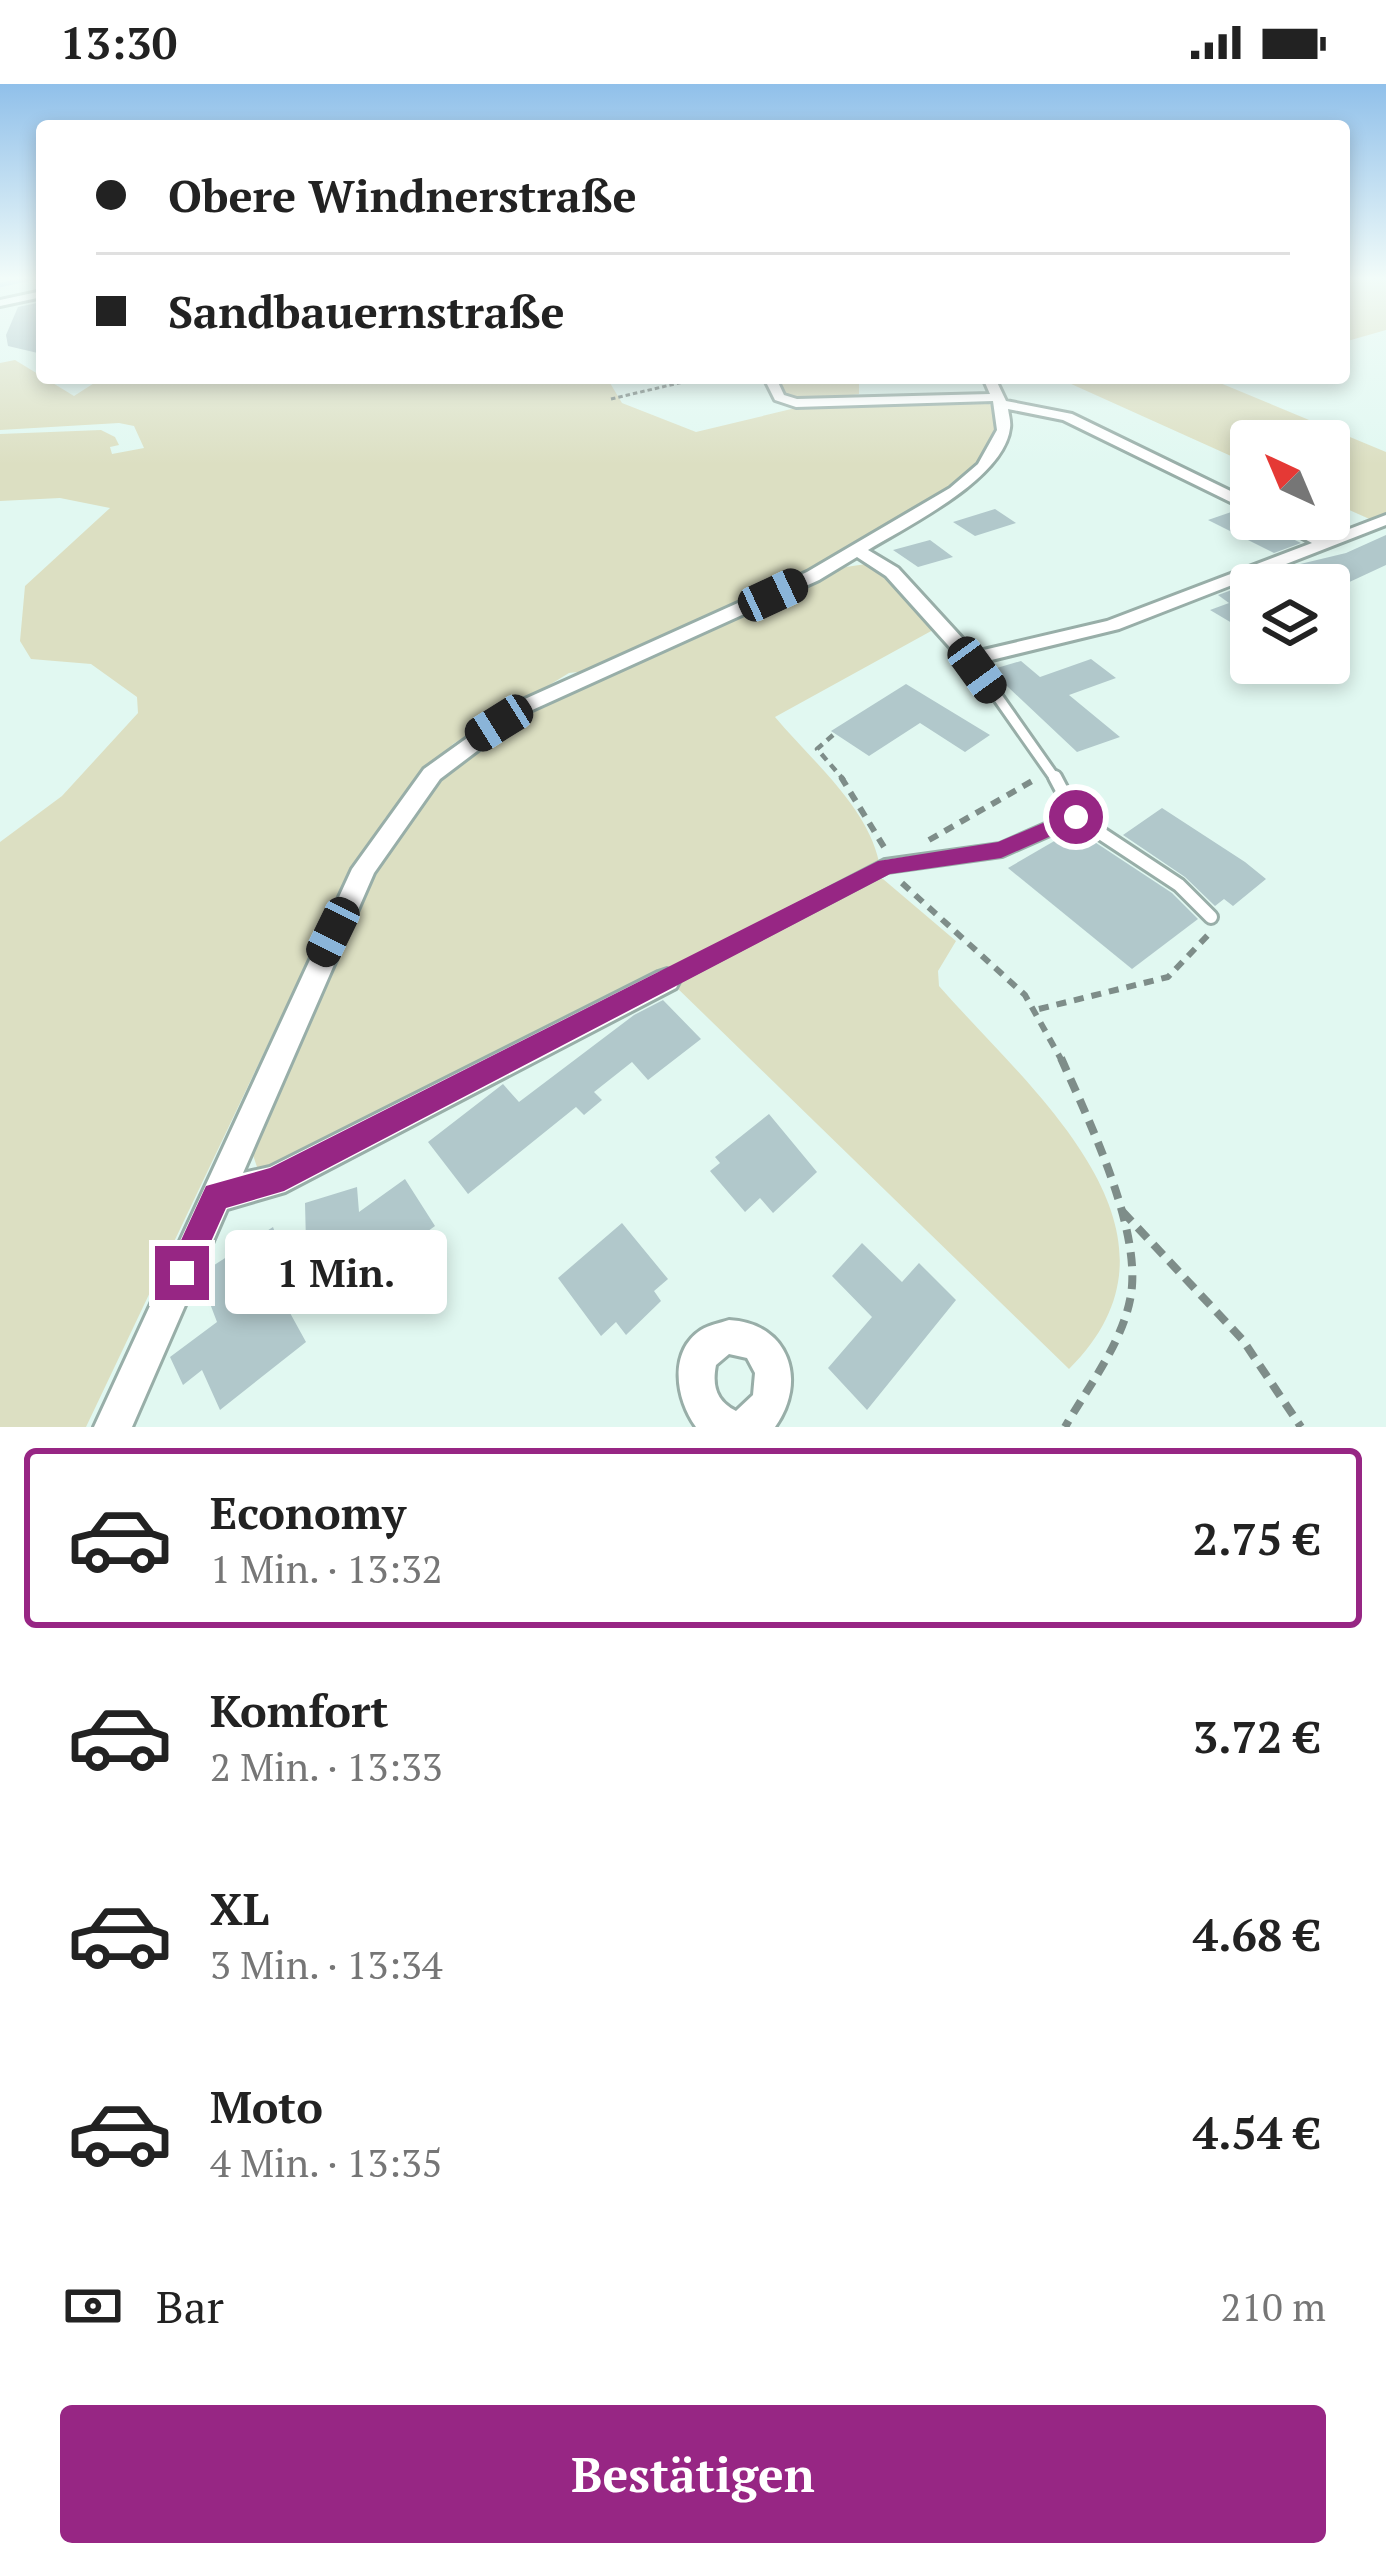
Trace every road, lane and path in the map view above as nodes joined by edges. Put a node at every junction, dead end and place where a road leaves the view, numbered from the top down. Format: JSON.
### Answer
{"nodes":[{"id":1,"x":675,"y":384,"type":"edge"},
{"id":2,"x":773,"y":384,"type":"edge"},
{"id":3,"x":866,"y":384,"type":"edge"},
{"id":4,"x":996,"y":393,"type":"edge"},
{"id":5,"x":611,"y":399,"type":"dead end"},
{"id":6,"x":866,"y":399,"type":"junction"},
{"id":7,"x":1230,"y":497,"type":"edge"},
{"id":8,"x":1386,"y":520,"type":"edge"},
{"id":9,"x":1318,"y":540,"type":"edge"},
{"id":10,"x":1328,"y":545,"type":"junction"},
{"id":11,"x":861,"y":552,"type":"junction"},
{"id":12,"x":971,"y":659,"type":"junction"},
{"id":13,"x":833,"y":735,"type":"dead end"},
{"id":14,"x":1047,"y":764,"type":"junction"},
{"id":15,"x":1076,"y":817,"type":"junction"},
{"id":16,"x":889,"y":866,"type":"junction"},
{"id":17,"x":1211,"y":917,"type":"joint"},
{"id":18,"x":668,"y":980,"type":"joint"},
{"id":19,"x":1036,"y":1010,"type":"junction"},
{"id":20,"x":216,"y":1196,"type":"junction"},
{"id":21,"x":1118,"y":1207,"type":"junction"},
{"id":22,"x":113,"y":1427,"type":"edge"},
{"id":23,"x":1065,"y":1427,"type":"edge"},
{"id":24,"x":1301,"y":1427,"type":"edge"}],
"edges":[{"from":1,"to":5,"type":"path"},
{"from":2,"to":6,"type":"street"},
{"from":3,"to":6,"type":"street"},
{"from":4,"to":6,"type":"street"},
{"from":4,"to":7,"type":"street"},
{"from":4,"to":11,"type":"street"},
{"from":8,"to":10,"type":"street"},
{"from":9,"to":10,"type":"street"},
{"from":10,"to":12,"type":"street"},
{"from":11,"to":12,"type":"street"},
{"from":11,"to":20,"type":"street"},
{"from":12,"to":14,"type":"lane"},
{"from":13,"to":16,"type":"path"},
{"from":14,"to":15,"type":"lane"},
{"from":14,"to":16,"type":"path"},
{"from":15,"to":16,"type":"lane"},
{"from":15,"to":17,"type":"lane"},
{"from":16,"to":18,"type":"lane"},
{"from":16,"to":19,"type":"path"},
{"from":17,"to":19,"type":"path"},
{"from":18,"to":20,"type":"street"},
{"from":19,"to":21,"type":"path"},
{"from":20,"to":22,"type":"street"},
{"from":21,"to":23,"type":"path"},
{"from":21,"to":24,"type":"path"}]}
